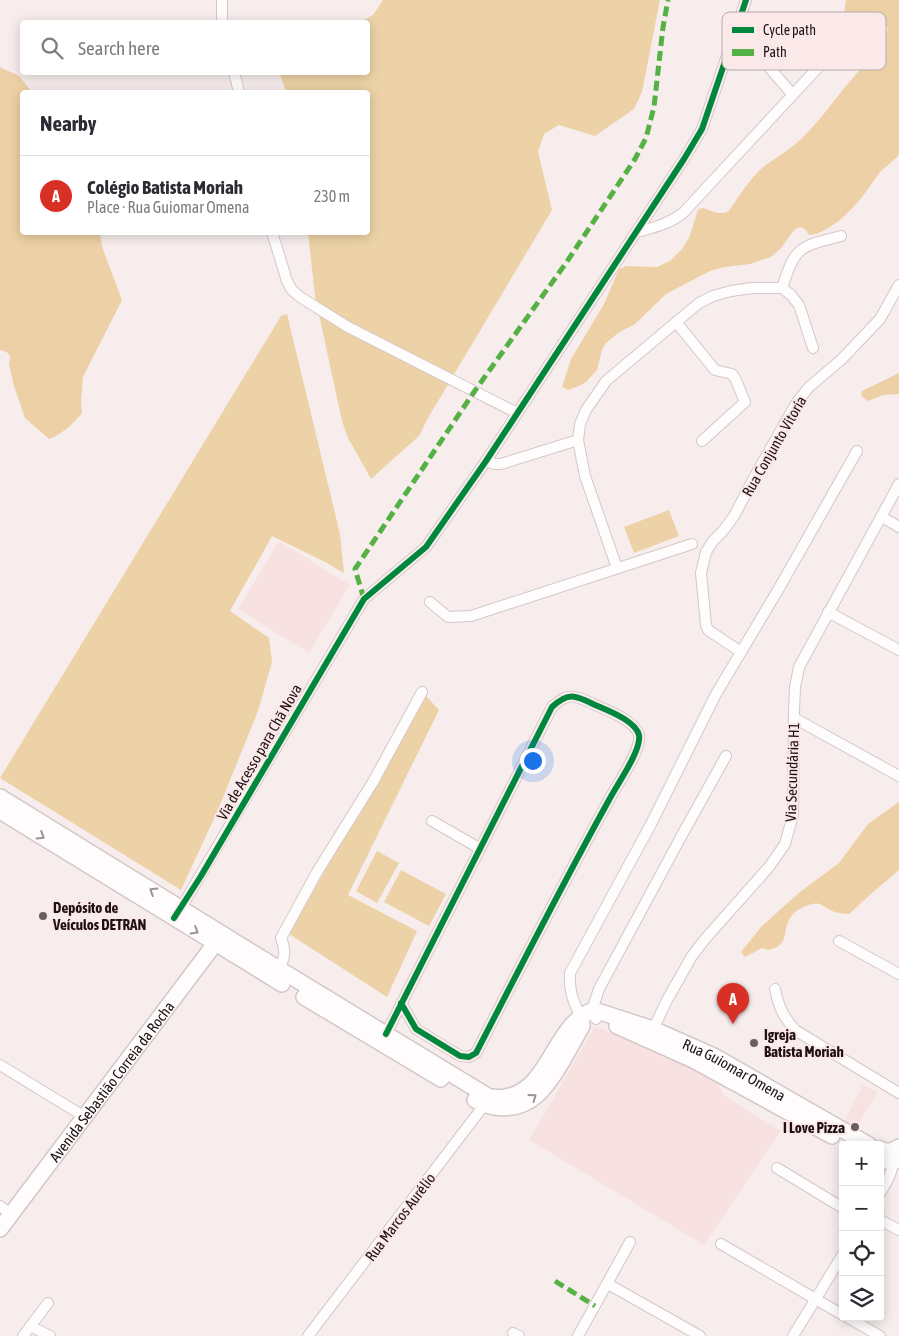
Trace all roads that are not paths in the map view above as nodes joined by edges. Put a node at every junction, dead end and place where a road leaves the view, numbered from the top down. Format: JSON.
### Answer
{"nodes":[{"id":1,"x":222,"y":0,"type":"edge"},
{"id":2,"x":746,"y":0,"type":"edge"},
{"id":3,"x":742,"y":12,"type":"edge"},
{"id":4,"x":222,"y":20,"type":"edge"},
{"id":5,"x":722,"y":70,"type":"edge"},
{"id":6,"x":771,"y":70,"type":"edge"},
{"id":7,"x":816,"y":70,"type":"edge"},
{"id":8,"x":235,"y":75,"type":"edge"},
{"id":9,"x":238,"y":90,"type":"edge"},
{"id":10,"x":793,"y":95,"type":"junction"},
{"id":11,"x":636,"y":232,"type":"junction"},
{"id":12,"x":273,"y":235,"type":"edge"},
{"id":13,"x":841,"y":236,"type":"dead end"},
{"id":14,"x":899,"y":285,"type":"edge"},
{"id":15,"x":782,"y":288,"type":"junction"},
{"id":16,"x":676,"y":322,"type":"junction"},
{"id":17,"x":814,"y":348,"type":"dead end"},
{"id":18,"x":517,"y":414,"type":"junction"},
{"id":19,"x":578,"y":440,"type":"junction"},
{"id":20,"x":702,"y":441,"type":"dead end"},
{"id":21,"x":857,"y":451,"type":"dead end"},
{"id":22,"x":486,"y":461,"type":"junction"},
{"id":23,"x":899,"y":484,"type":"edge"},
{"id":24,"x":882,"y":517,"type":"junction"},
{"id":25,"x":899,"y":527,"type":"edge"},
{"id":26,"x":692,"y":544,"type":"dead end"},
{"id":27,"x":618,"y":568,"type":"junction"},
{"id":28,"x":430,"y":602,"type":"dead end"},
{"id":29,"x":828,"y":612,"type":"junction"},
{"id":30,"x":899,"y":650,"type":"edge"},
{"id":31,"x":741,"y":652,"type":"junction"},
{"id":32,"x":422,"y":692,"type":"dead end"},
{"id":33,"x":794,"y":718,"type":"junction"},
{"id":34,"x":726,"y":756,"type":"dead end"},
{"id":35,"x":899,"y":776,"type":"edge"},
{"id":36,"x":0,"y":797,"type":"edge"},
{"id":37,"x":0,"y":810,"type":"edge"},
{"id":38,"x":432,"y":821,"type":"dead end"},
{"id":39,"x":479,"y":848,"type":"junction"},
{"id":40,"x":178,"y":913,"type":"junction"},
{"id":41,"x":219,"y":939,"type":"junction"},
{"id":42,"x":839,"y":941,"type":"dead end"},
{"id":43,"x":278,"y":969,"type":"junction"},
{"id":44,"x":899,"y":974,"type":"edge"},
{"id":45,"x":775,"y":990,"type":"dead end"},
{"id":46,"x":401,"y":1003,"type":"junction"},
{"id":47,"x":589,"y":1017,"type":"junction"},
{"id":48,"x":386,"y":1034,"type":"junction"},
{"id":49,"x":651,"y":1035,"type":"junction"},
{"id":50,"x":0,"y":1065,"type":"edge"},
{"id":51,"x":899,"y":1093,"type":"edge"},
{"id":52,"x":487,"y":1101,"type":"junction"},
{"id":53,"x":85,"y":1117,"type":"junction"},
{"id":54,"x":841,"y":1141,"type":"edge"},
{"id":55,"x":862,"y":1141,"type":"edge"},
{"id":56,"x":890,"y":1155,"type":"edge"},
{"id":57,"x":777,"y":1168,"type":"dead end"},
{"id":58,"x":884,"y":1186,"type":"edge"},
{"id":59,"x":839,"y":1206,"type":"edge"},
{"id":60,"x":5,"y":1210,"type":"edge"},
{"id":61,"x":884,"y":1222,"type":"edge"},
{"id":62,"x":0,"y":1229,"type":"edge"},
{"id":63,"x":899,"y":1230,"type":"edge"},
{"id":64,"x":630,"y":1242,"type":"dead end"},
{"id":65,"x":721,"y":1244,"type":"dead end"},
{"id":66,"x":839,"y":1261,"type":"edge"},
{"id":67,"x":608,"y":1284,"type":"junction"},
{"id":68,"x":816,"y":1299,"type":"junction"},
{"id":69,"x":48,"y":1304,"type":"dead end"},
{"id":70,"x":839,"y":1312,"type":"edge"},
{"id":71,"x":855,"y":1321,"type":"edge"},
{"id":72,"x":30,"y":1326,"type":"junction"},
{"id":73,"x":23,"y":1336,"type":"edge"},
{"id":74,"x":50,"y":1336,"type":"edge"},
{"id":75,"x":308,"y":1336,"type":"edge"},
{"id":76,"x":578,"y":1336,"type":"edge"},
{"id":77,"x":700,"y":1336,"type":"edge"},
{"id":78,"x":794,"y":1336,"type":"edge"},
{"id":79,"x":880,"y":1336,"type":"edge"}],
"edges":[{"from":1,"to":4,"type":"street"},
{"from":2,"to":3,"type":"street"},
{"from":5,"to":11,"type":"street"},
{"from":6,"to":10,"type":"street"},
{"from":7,"to":10,"type":"street"},
{"from":8,"to":9,"type":"street"},
{"from":10,"to":11,"type":"street"},
{"from":11,"to":18,"type":"street"},
{"from":12,"to":18,"type":"street"},
{"from":13,"to":15,"type":"street"},
{"from":14,"to":31,"type":"street","name":"Rua Conjunto Vitoría"},
{"from":15,"to":16,"type":"street"},
{"from":15,"to":17,"type":"street"},
{"from":16,"to":19,"type":"street"},
{"from":16,"to":20,"type":"street"},
{"from":18,"to":22,"type":"street"},
{"from":19,"to":22,"type":"street"},
{"from":19,"to":27,"type":"street"},
{"from":21,"to":31,"type":"street"},
{"from":22,"to":40,"type":"street","name":"Via de Acesso para Chã Nova"},
{"from":23,"to":24,"type":"street","name":"Via Secundária H1"},
{"from":24,"to":25,"type":"street"},
{"from":24,"to":29,"type":"street","name":"Via Secundária H1"},
{"from":26,"to":27,"type":"street"},
{"from":27,"to":28,"type":"street"},
{"from":29,"to":30,"type":"street"},
{"from":29,"to":33,"type":"street","name":"Via Secundária H1"},
{"from":31,"to":47,"type":"street"},
{"from":32,"to":43,"type":"street"},
{"from":33,"to":35,"type":"street"},
{"from":33,"to":49,"type":"street","name":"Via Secundária H1"},
{"from":34,"to":47,"type":"street"},
{"from":40,"to":36,"type":"street","one_way":true},
{"from":37,"to":40,"type":"street","one_way":true},
{"from":38,"to":39,"type":"street"},
{"from":39,"to":46,"type":"street"},
{"from":39,"to":46,"type":"street"},
{"from":40,"to":41,"type":"street"},
{"from":41,"to":43,"type":"street"},
{"from":41,"to":52,"type":"street"},
{"from":41,"to":53,"type":"street","name":"Avenida Sebastião Correia da Rocha"},
{"from":42,"to":44,"type":"street"},
{"from":43,"to":48,"type":"street"},
{"from":45,"to":51,"type":"street"},
{"from":46,"to":48,"type":"street"},
{"from":47,"to":49,"type":"street","name":"Rua Guiomar Omena"},
{"from":47,"to":52,"type":"street"},
{"from":48,"to":52,"type":"street"},
{"from":49,"to":54,"type":"street","name":"Rua Guiomar Omena"},
{"from":49,"to":55,"type":"street","name":"Rua Guiomar Omena"},
{"from":50,"to":53,"type":"street"},
{"from":52,"to":75,"type":"street","name":"Rua Marcos Aurélio"},
{"from":53,"to":60,"type":"street","name":"Avenida Sebastião Correia da Rocha"},
{"from":56,"to":58,"type":"street"},
{"from":57,"to":59,"type":"street"},
{"from":60,"to":62,"type":"street","name":"Avenida Sebastião Correia da Rocha"},
{"from":61,"to":63,"type":"street"},
{"from":64,"to":67,"type":"street"},
{"from":65,"to":68,"type":"street"},
{"from":66,"to":68,"type":"street"},
{"from":67,"to":76,"type":"street"},
{"from":67,"to":77,"type":"street"},
{"from":68,"to":70,"type":"street"},
{"from":68,"to":78,"type":"street"},
{"from":69,"to":72,"type":"street"},
{"from":71,"to":79,"type":"street"},
{"from":72,"to":73,"type":"street"},
{"from":72,"to":74,"type":"street"}]}
